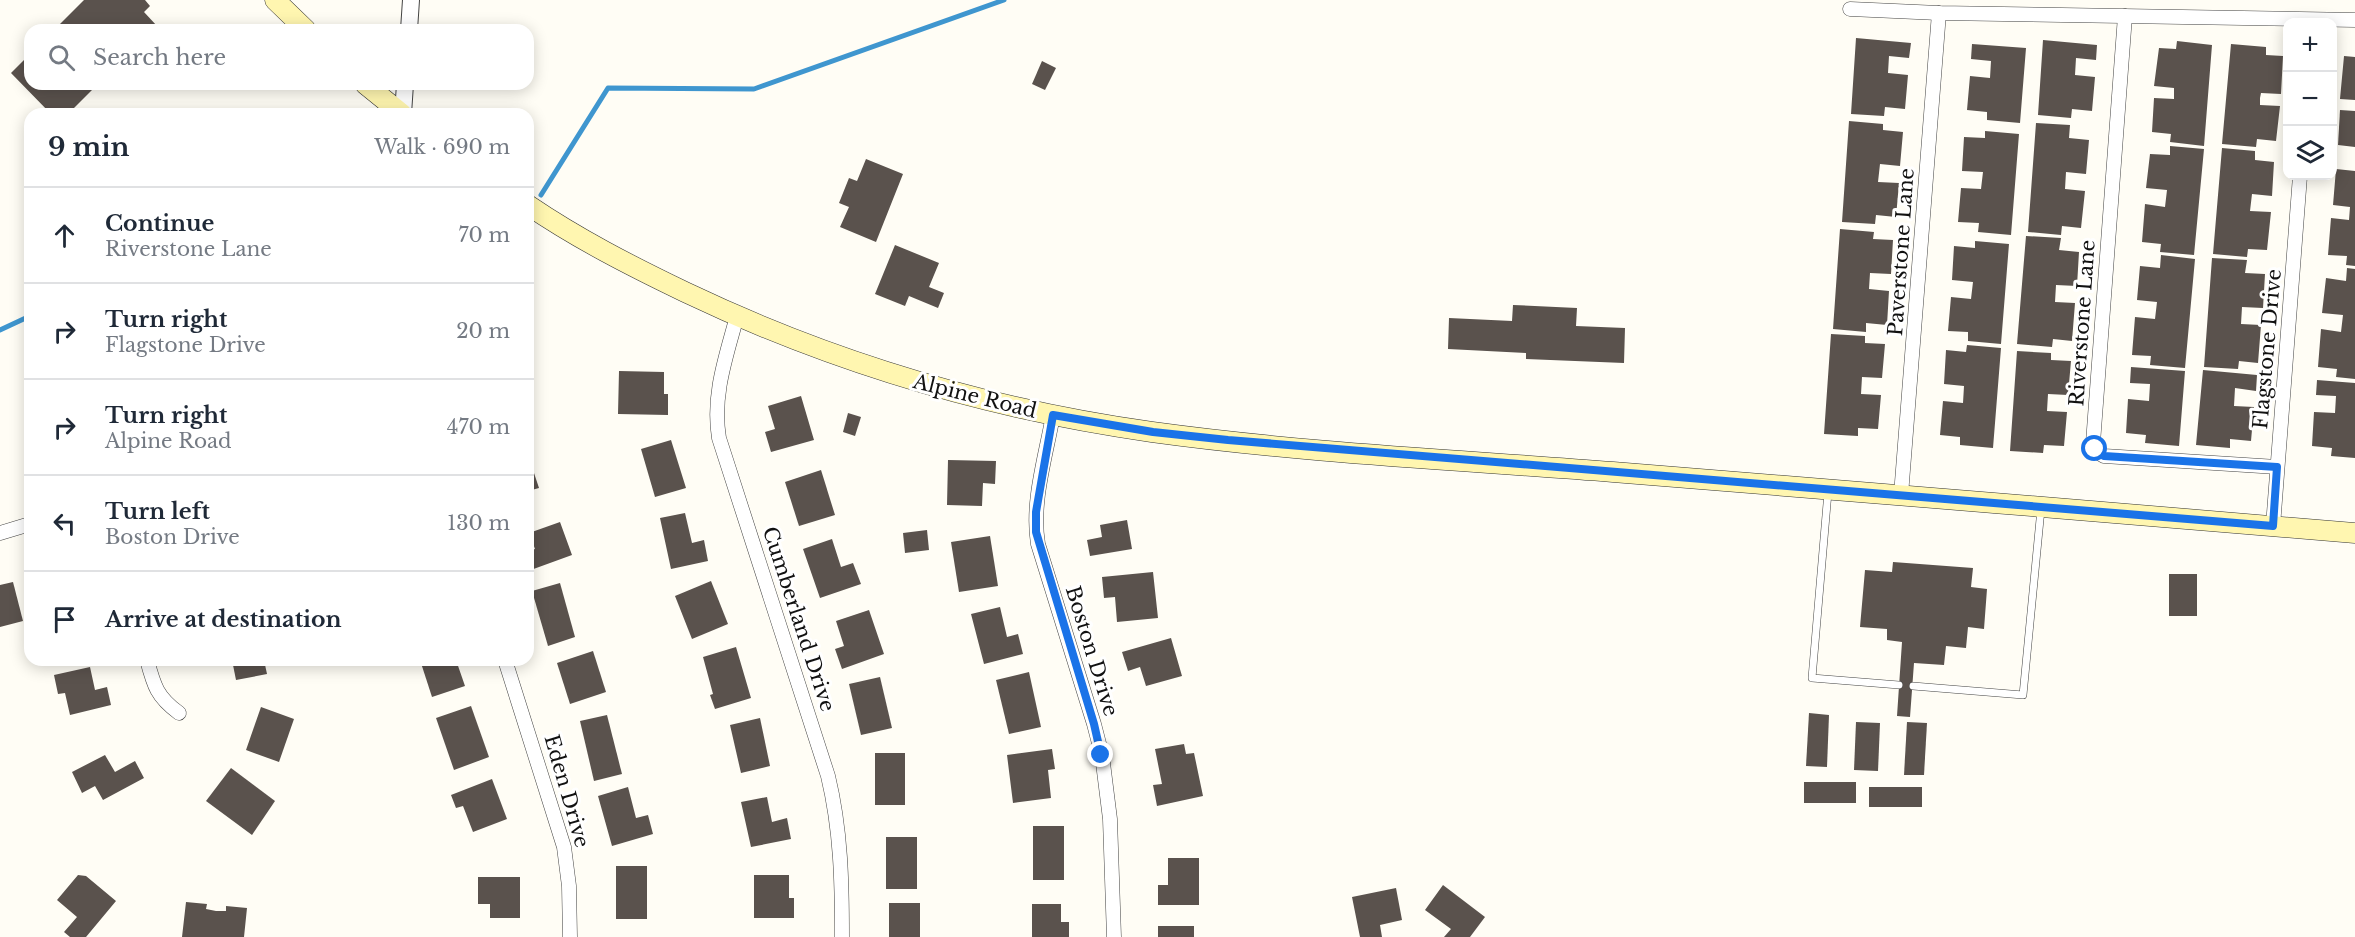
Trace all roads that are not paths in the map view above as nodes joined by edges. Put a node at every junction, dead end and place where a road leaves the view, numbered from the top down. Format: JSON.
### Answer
{"nodes":[{"id":1,"x":275,"y":0,"type":"edge"},
{"id":2,"x":411,"y":0,"type":"edge"},
{"id":3,"x":1850,"y":9,"type":"dead end"},
{"id":4,"x":1939,"y":13,"type":"junction"},
{"id":5,"x":2126,"y":16,"type":"junction"},
{"id":6,"x":2283,"y":20,"type":"edge"},
{"id":7,"x":2337,"y":20,"type":"edge"},
{"id":8,"x":2355,"y":20,"type":"edge"},
{"id":9,"x":300,"y":24,"type":"edge"},
{"id":10,"x":409,"y":24,"type":"edge"},
{"id":11,"x":373,"y":90,"type":"edge"},
{"id":12,"x":405,"y":90,"type":"edge"},
{"id":13,"x":395,"y":108,"type":"edge"},
{"id":14,"x":403,"y":108,"type":"edge"},
{"id":15,"x":2300,"y":180,"type":"edge"},
{"id":16,"x":534,"y":209,"type":"edge"},
{"id":17,"x":737,"y":316,"type":"junction"},
{"id":18,"x":1053,"y":415,"type":"junction"},
{"id":19,"x":2277,"y":467,"type":"junction"},
{"id":20,"x":1828,"y":489,"type":"junction"},
{"id":21,"x":1901,"y":495,"type":"junction"},
{"id":22,"x":2041,"y":506,"type":"junction"},
{"id":23,"x":24,"y":526,"type":"edge"},
{"id":24,"x":2273,"y":526,"type":"junction"},
{"id":25,"x":0,"y":533,"type":"edge"},
{"id":26,"x":2355,"y":533,"type":"edge"},
{"id":27,"x":149,"y":666,"type":"edge"},
{"id":28,"x":507,"y":666,"type":"edge"},
{"id":29,"x":1899,"y":685,"type":"dead end"},
{"id":30,"x":1913,"y":686,"type":"dead end"},
{"id":31,"x":179,"y":713,"type":"dead end"},
{"id":32,"x":570,"y":937,"type":"edge"},
{"id":33,"x":842,"y":937,"type":"edge"},
{"id":34,"x":1114,"y":937,"type":"edge"}],
"edges":[{"from":1,"to":9,"type":"main road"},
{"from":2,"to":10,"type":"street"},
{"from":3,"to":4,"type":"street"},
{"from":4,"to":5,"type":"street"},
{"from":4,"to":21,"type":"street","name":"Paverstone Lane"},
{"from":5,"to":6,"type":"street"},
{"from":5,"to":19,"type":"street","name":"Riverstone Lane"},
{"from":7,"to":8,"type":"street"},
{"from":11,"to":13,"type":"main road"},
{"from":12,"to":14,"type":"street"},
{"from":15,"to":19,"type":"street","name":"Flagstone Drive"},
{"from":16,"to":17,"type":"main road","name":"Alpine Road"},
{"from":17,"to":18,"type":"main road","name":"Alpine Road"},
{"from":17,"to":33,"type":"street","name":"Cumberland Drive"},
{"from":18,"to":20,"type":"main road","name":"Alpine Road"},
{"from":18,"to":34,"type":"street","name":"Boston Drive"},
{"from":19,"to":24,"type":"street","name":"Flagstone Drive"},
{"from":20,"to":21,"type":"main road","name":"Alpine Road"},
{"from":20,"to":29,"type":"lane"},
{"from":21,"to":22,"type":"main road","name":"Alpine Road"},
{"from":22,"to":24,"type":"main road","name":"Alpine Road"},
{"from":22,"to":30,"type":"lane"},
{"from":23,"to":25,"type":"street"},
{"from":24,"to":26,"type":"main road","name":"Alpine Road"},
{"from":27,"to":31,"type":"street"},
{"from":28,"to":32,"type":"street","name":"Eden Drive"}]}
